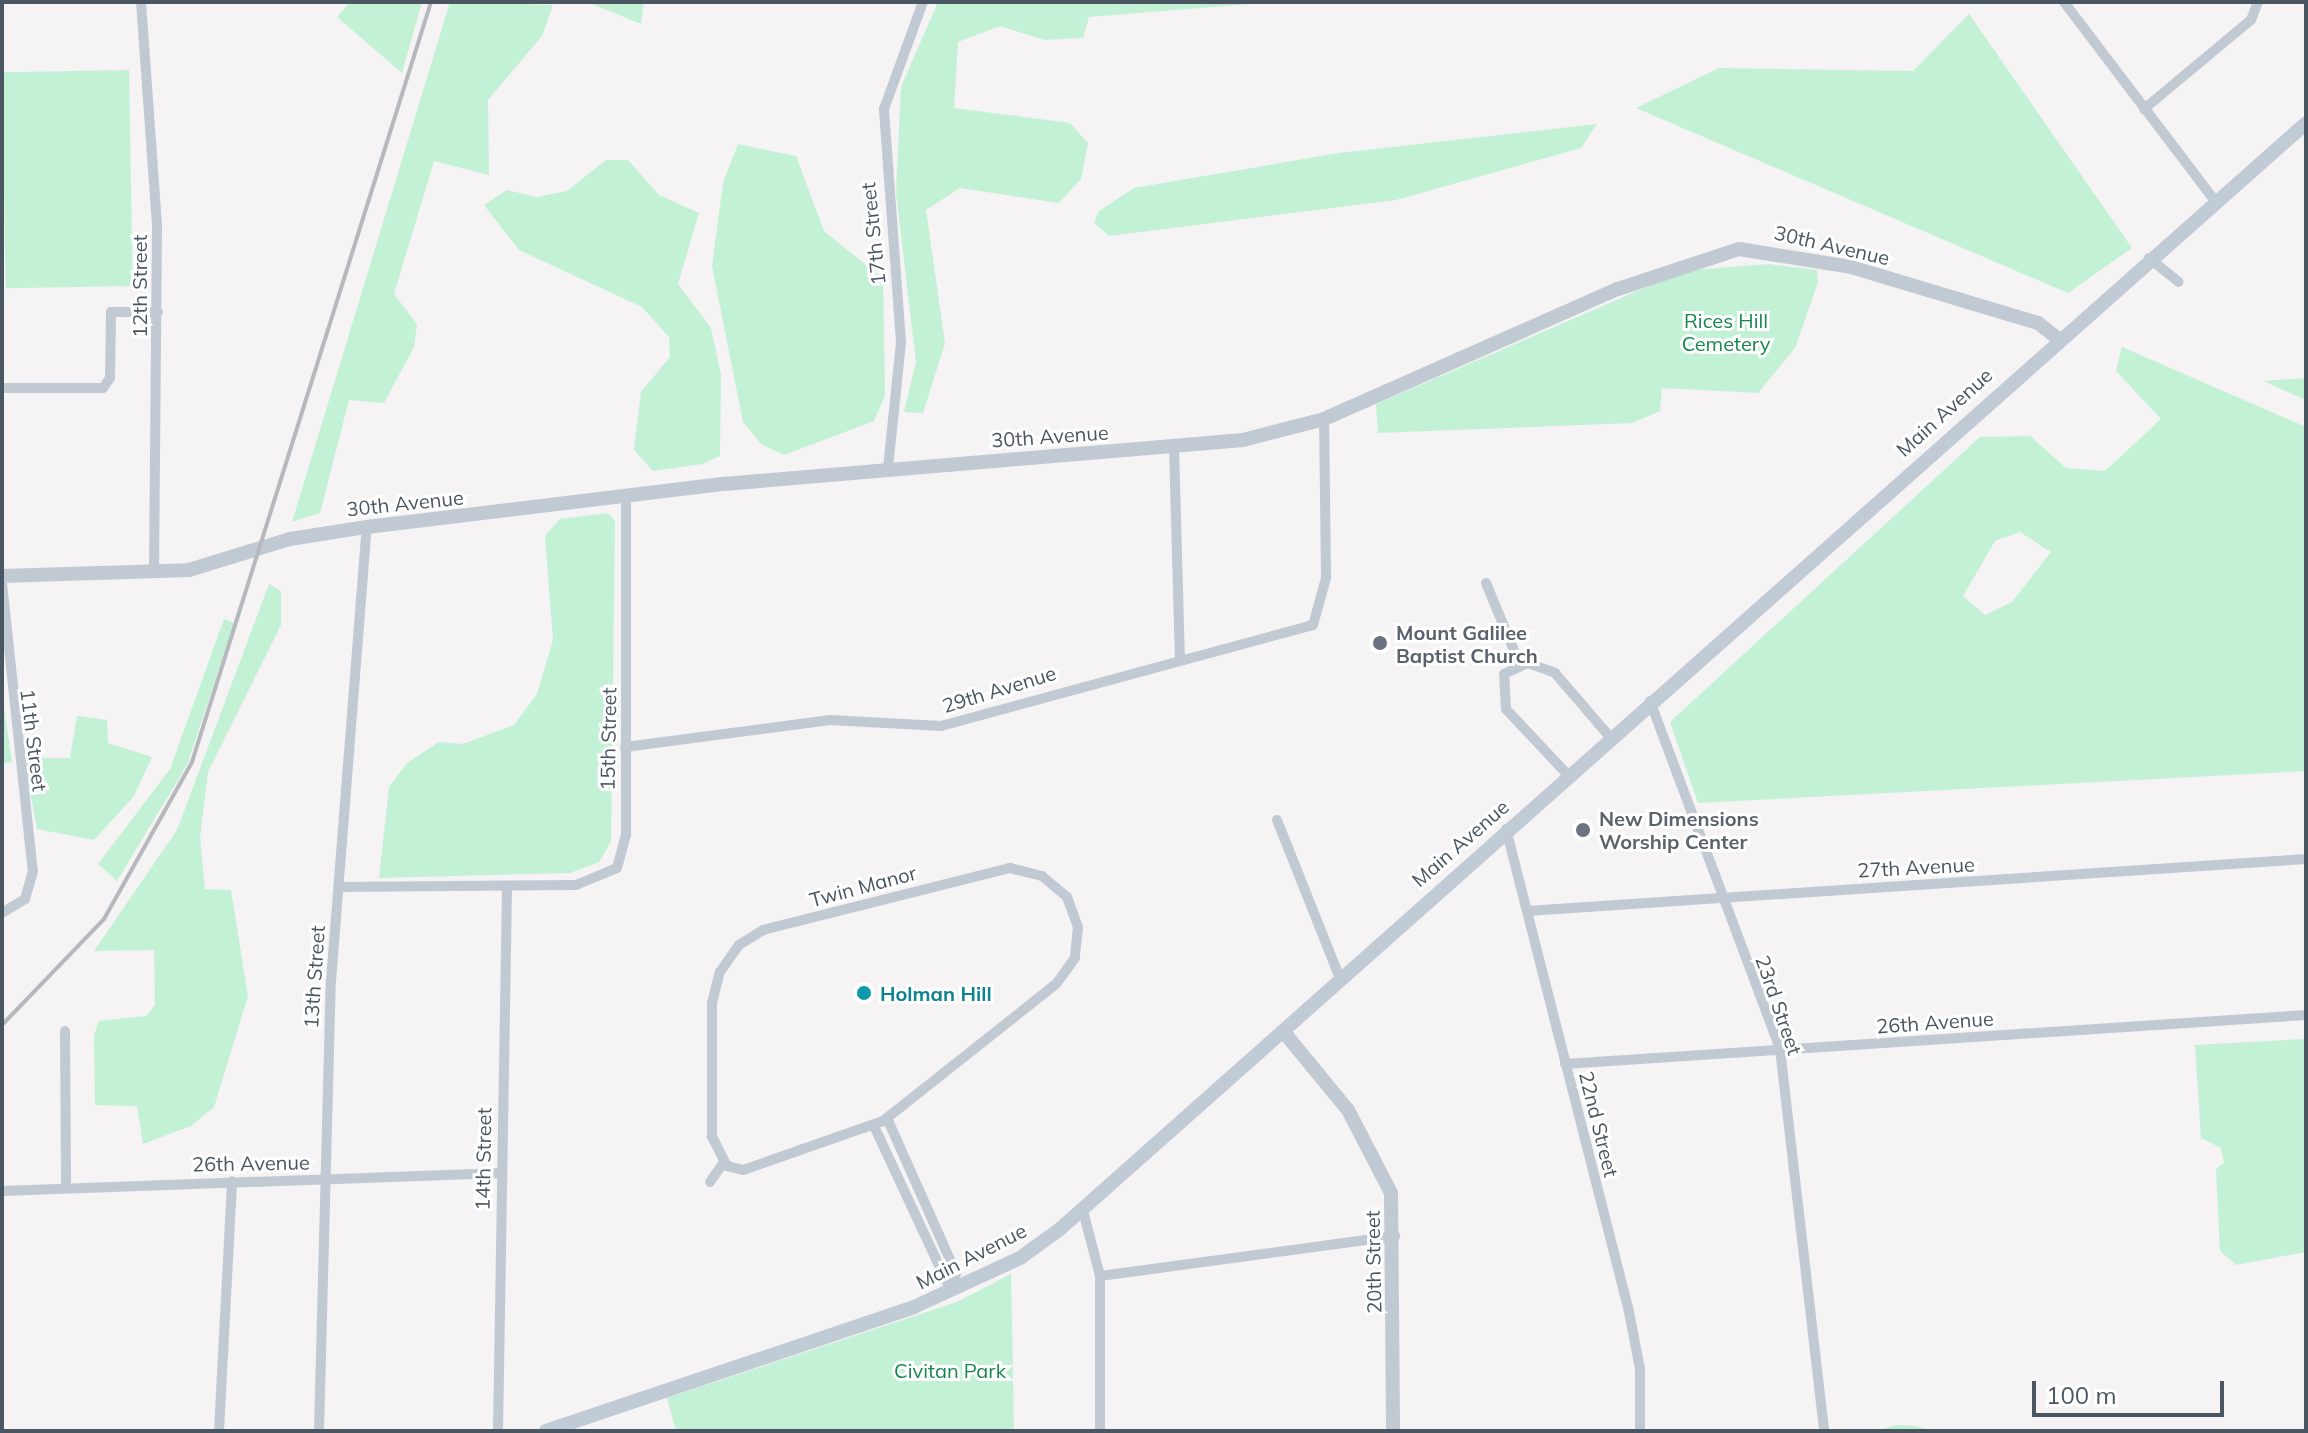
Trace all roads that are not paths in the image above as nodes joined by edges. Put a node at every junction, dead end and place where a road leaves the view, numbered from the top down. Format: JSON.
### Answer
{"nodes":[{"id":1,"x":141,"y":2,"type":"edge"},
{"id":2,"x":923,"y":2,"type":"edge"},
{"id":3,"x":2064,"y":2,"type":"edge"},
{"id":4,"x":2259,"y":4,"type":"edge"},
{"id":5,"x":2144,"y":109,"type":"junction"},
{"id":6,"x":2306,"y":123,"type":"edge"},
{"id":7,"x":2215,"y":201,"type":"junction"},
{"id":8,"x":2149,"y":258,"type":"junction"},
{"id":9,"x":2179,"y":282,"type":"dead end"},
{"id":10,"x":158,"y":312,"type":"junction"},
{"id":11,"x":2057,"y":338,"type":"junction"},
{"id":12,"x":2,"y":388,"type":"edge"},
{"id":13,"x":1324,"y":419,"type":"junction"},
{"id":14,"x":1174,"y":447,"type":"junction"},
{"id":15,"x":888,"y":468,"type":"junction"},
{"id":16,"x":626,"y":496,"type":"junction"},
{"id":17,"x":367,"y":527,"type":"junction"},
{"id":18,"x":154,"y":571,"type":"junction"},
{"id":19,"x":2,"y":576,"type":"edge"},
{"id":20,"x":2,"y":583,"type":"edge"},
{"id":21,"x":1486,"y":583,"type":"dead end"},
{"id":22,"x":1180,"y":659,"type":"junction"},
{"id":23,"x":1520,"y":665,"type":"junction"},
{"id":24,"x":1650,"y":701,"type":"junction"},
{"id":25,"x":1610,"y":737,"type":"junction"},
{"id":26,"x":625,"y":747,"type":"junction"},
{"id":27,"x":1567,"y":774,"type":"junction"},
{"id":28,"x":1277,"y":820,"type":"dead end"},
{"id":29,"x":1506,"y":829,"type":"junction"},
{"id":30,"x":2306,"y":859,"type":"edge"},
{"id":31,"x":339,"y":887,"type":"junction"},
{"id":32,"x":507,"y":888,"type":"junction"},
{"id":33,"x":1721,"y":898,"type":"junction"},
{"id":34,"x":1527,"y":911,"type":"junction"},
{"id":35,"x":2,"y":913,"type":"edge"},
{"id":36,"x":1339,"y":976,"type":"junction"},
{"id":37,"x":2306,"y":1015,"type":"edge"},
{"id":38,"x":65,"y":1031,"type":"dead end"},
{"id":39,"x":1283,"y":1031,"type":"junction"},
{"id":40,"x":1780,"y":1049,"type":"junction"},
{"id":41,"x":1565,"y":1064,"type":"junction"},
{"id":42,"x":887,"y":1118,"type":"junction"},
{"id":43,"x":874,"y":1126,"type":"junction"},
{"id":44,"x":724,"y":1162,"type":"junction"},
{"id":45,"x":502,"y":1173,"type":"junction"},
{"id":46,"x":324,"y":1180,"type":"junction"},
{"id":47,"x":232,"y":1181,"type":"junction"},
{"id":48,"x":710,"y":1182,"type":"dead end"},
{"id":49,"x":66,"y":1188,"type":"junction"},
{"id":50,"x":2,"y":1191,"type":"edge"},
{"id":51,"x":1083,"y":1211,"type":"junction"},
{"id":52,"x":1397,"y":1235,"type":"junction"},
{"id":53,"x":1100,"y":1276,"type":"junction"},
{"id":54,"x":951,"y":1291,"type":"junction"},
{"id":55,"x":219,"y":1431,"type":"edge"},
{"id":56,"x":319,"y":1431,"type":"edge"},
{"id":57,"x":498,"y":1431,"type":"edge"},
{"id":58,"x":546,"y":1431,"type":"edge"},
{"id":59,"x":1100,"y":1431,"type":"edge"},
{"id":60,"x":1393,"y":1431,"type":"edge"},
{"id":61,"x":1640,"y":1431,"type":"edge"},
{"id":62,"x":1824,"y":1431,"type":"edge"}],
"edges":[{"from":1,"to":10,"type":"street","name":"12th Street"},
{"from":2,"to":15,"type":"street","name":"17th Street"},
{"from":3,"to":5,"type":"street"},
{"from":4,"to":5,"type":"street"},
{"from":5,"to":7,"type":"street"},
{"from":6,"to":7,"type":"main road","name":"Main Avenue"},
{"from":7,"to":8,"type":"main road","name":"Main Avenue"},
{"from":8,"to":9,"type":"street"},
{"from":8,"to":11,"type":"main road","name":"Main Avenue"},
{"from":10,"to":12,"type":"street"},
{"from":10,"to":18,"type":"street","name":"12th Street"},
{"from":11,"to":13,"type":"street","name":"30th Avenue"},
{"from":11,"to":24,"type":"main road","name":"Main Avenue"},
{"from":13,"to":14,"type":"street","name":"30th Avenue"},
{"from":13,"to":22,"type":"street","name":"29th Avenue"},
{"from":14,"to":15,"type":"street","name":"30th Avenue"},
{"from":14,"to":22,"type":"street"},
{"from":15,"to":16,"type":"street","name":"30th Avenue"},
{"from":16,"to":17,"type":"street","name":"30th Avenue"},
{"from":16,"to":26,"type":"street","name":"15th Street"},
{"from":17,"to":18,"type":"street","name":"30th Avenue"},
{"from":17,"to":31,"type":"street","name":"13th Street"},
{"from":18,"to":19,"type":"street","name":"30th Avenue"},
{"from":20,"to":35,"type":"street","name":"11th Street"},
{"from":21,"to":23,"type":"street"},
{"from":22,"to":26,"type":"street","name":"29th Avenue"},
{"from":23,"to":25,"type":"street"},
{"from":23,"to":27,"type":"street"},
{"from":24,"to":25,"type":"main road","name":"Main Avenue"},
{"from":24,"to":33,"type":"street","name":"23rd Street"},
{"from":25,"to":27,"type":"main road","name":"Main Avenue"},
{"from":26,"to":32,"type":"street","name":"15th Street"},
{"from":27,"to":29,"type":"main road","name":"Main Avenue"},
{"from":28,"to":36,"type":"street"},
{"from":29,"to":34,"type":"street","name":"22nd Street"},
{"from":29,"to":36,"type":"main road","name":"Main Avenue"},
{"from":30,"to":33,"type":"street","name":"27th Avenue"},
{"from":31,"to":32,"type":"street"},
{"from":31,"to":46,"type":"street","name":"13th Street"},
{"from":32,"to":45,"type":"street","name":"14th Street"},
{"from":33,"to":34,"type":"street","name":"27th Avenue"},
{"from":33,"to":40,"type":"street","name":"23rd Street"},
{"from":34,"to":41,"type":"street","name":"22nd Street"},
{"from":36,"to":39,"type":"main road","name":"Main Avenue"},
{"from":37,"to":40,"type":"street","name":"26th Avenue"},
{"from":38,"to":49,"type":"street"},
{"from":39,"to":51,"type":"main road","name":"Main Avenue"},
{"from":39,"to":52,"type":"street","name":"20th Street"},
{"from":40,"to":41,"type":"street","name":"26th Avenue"},
{"from":40,"to":62,"type":"street","name":"23rd Street"},
{"from":41,"to":61,"type":"street","name":"22nd Street"},
{"from":42,"to":43,"type":"street","name":"Twin Manor"},
{"from":42,"to":44,"type":"street","name":"Twin Manor"},
{"from":42,"to":54,"type":"street"},
{"from":43,"to":44,"type":"street","name":"Twin Manor"},
{"from":43,"to":54,"type":"street"},
{"from":44,"to":48,"type":"street"},
{"from":45,"to":46,"type":"street","name":"26th Avenue"},
{"from":45,"to":57,"type":"street","name":"14th Street"},
{"from":46,"to":47,"type":"street","name":"26th Avenue"},
{"from":46,"to":56,"type":"street","name":"13th Street"},
{"from":47,"to":49,"type":"street","name":"26th Avenue"},
{"from":47,"to":55,"type":"street"},
{"from":49,"to":50,"type":"street","name":"26th Avenue"},
{"from":51,"to":53,"type":"street"},
{"from":51,"to":54,"type":"main road","name":"Main Avenue"},
{"from":52,"to":53,"type":"street"},
{"from":52,"to":60,"type":"street","name":"20th Street"},
{"from":53,"to":59,"type":"street"},
{"from":54,"to":58,"type":"main road","name":"Main Avenue"}]}
